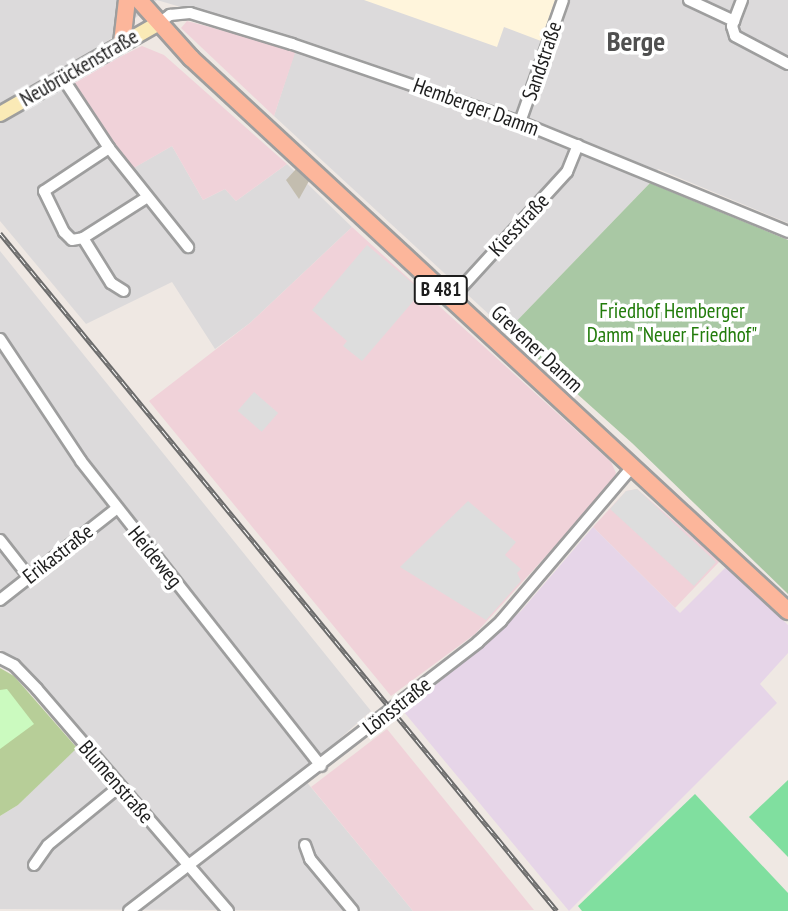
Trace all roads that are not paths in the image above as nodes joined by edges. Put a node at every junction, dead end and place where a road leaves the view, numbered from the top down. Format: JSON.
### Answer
{"nodes":[{"id":1,"x":127,"y":0,"type":"edge"},
{"id":2,"x":139,"y":0,"type":"edge"},
{"id":3,"x":563,"y":0,"type":"edge"},
{"id":4,"x":689,"y":0,"type":"edge"},
{"id":5,"x":742,"y":0,"type":"edge"},
{"id":6,"x":734,"y":21,"type":"junction"},
{"id":7,"x":159,"y":23,"type":"junction"},
{"id":8,"x":122,"y":43,"type":"junction"},
{"id":9,"x":788,"y":64,"type":"edge"},
{"id":10,"x":62,"y":77,"type":"junction"},
{"id":11,"x":0,"y":114,"type":"edge"},
{"id":12,"x":520,"y":122,"type":"junction"},
{"id":13,"x":578,"y":145,"type":"junction"},
{"id":14,"x":109,"y":148,"type":"junction"},
{"id":15,"x":146,"y":198,"type":"junction"},
{"id":16,"x":788,"y":232,"type":"edge"},
{"id":17,"x":83,"y":238,"type":"junction"},
{"id":18,"x":188,"y":247,"type":"dead end"},
{"id":19,"x":124,"y":292,"type":"dead end"},
{"id":20,"x":451,"y":299,"type":"junction"},
{"id":21,"x":0,"y":339,"type":"edge"},
{"id":22,"x":633,"y":466,"type":"junction"},
{"id":23,"x":116,"y":509,"type":"junction"},
{"id":24,"x":0,"y":540,"type":"edge"},
{"id":25,"x":29,"y":577,"type":"junction"},
{"id":26,"x":0,"y":600,"type":"edge"},
{"id":27,"x":788,"y":611,"type":"edge"},
{"id":28,"x":0,"y":658,"type":"edge"},
{"id":29,"x":321,"y":766,"type":"junction"},
{"id":30,"x":120,"y":786,"type":"junction"},
{"id":31,"x":305,"y":845,"type":"dead end"},
{"id":32,"x":34,"y":865,"type":"dead end"},
{"id":33,"x":189,"y":866,"type":"junction"},
{"id":34,"x":129,"y":911,"type":"edge"},
{"id":35,"x":228,"y":911,"type":"edge"},
{"id":36,"x":353,"y":911,"type":"edge"}],
"edges":[{"from":1,"to":8,"type":"main road"},
{"from":2,"to":7,"type":"main road","name":"Grevener Damm","number":"B 481"},
{"from":3,"to":12,"type":"street","name":"Sandstraße"},
{"from":4,"to":6,"type":"street"},
{"from":5,"to":6,"type":"street"},
{"from":6,"to":9,"type":"street"},
{"from":7,"to":8,"type":"street","name":"Neubrückenstraße"},
{"from":7,"to":12,"type":"street","name":"Hemberger Damm"},
{"from":7,"to":20,"type":"main road","name":"Grevener Damm","number":"B 481"},
{"from":8,"to":10,"type":"street","name":"Neubrückenstraße"},
{"from":10,"to":11,"type":"street","name":"Neubrückenstraße"},
{"from":10,"to":14,"type":"street"},
{"from":12,"to":13,"type":"street","name":"Hemberger Damm"},
{"from":13,"to":16,"type":"street","name":"Hemberger Damm"},
{"from":13,"to":20,"type":"street","name":"Kiesstraße"},
{"from":14,"to":15,"type":"street"},
{"from":14,"to":17,"type":"street"},
{"from":15,"to":17,"type":"street"},
{"from":15,"to":18,"type":"street"},
{"from":17,"to":19,"type":"street"},
{"from":20,"to":22,"type":"main road","name":"Grevener Damm","number":"B 481"},
{"from":21,"to":23,"type":"street","name":"Heideweg"},
{"from":22,"to":27,"type":"main road","name":"Grevener Damm","number":"B 481"},
{"from":22,"to":29,"type":"street","name":"Lönsstraße"},
{"from":23,"to":25,"type":"street","name":"Erikastraße"},
{"from":23,"to":29,"type":"street","name":"Heideweg"},
{"from":24,"to":25,"type":"street"},
{"from":25,"to":26,"type":"street","name":"Erikastraße"},
{"from":28,"to":30,"type":"street","name":"Blumenstraße"},
{"from":29,"to":33,"type":"street","name":"Lönsstraße"},
{"from":30,"to":32,"type":"street"},
{"from":30,"to":33,"type":"street","name":"Blumenstraße"},
{"from":31,"to":36,"type":"street"},
{"from":33,"to":34,"type":"street","name":"Lönsstraße"},
{"from":33,"to":35,"type":"street","name":"Blumenstraße"}]}
